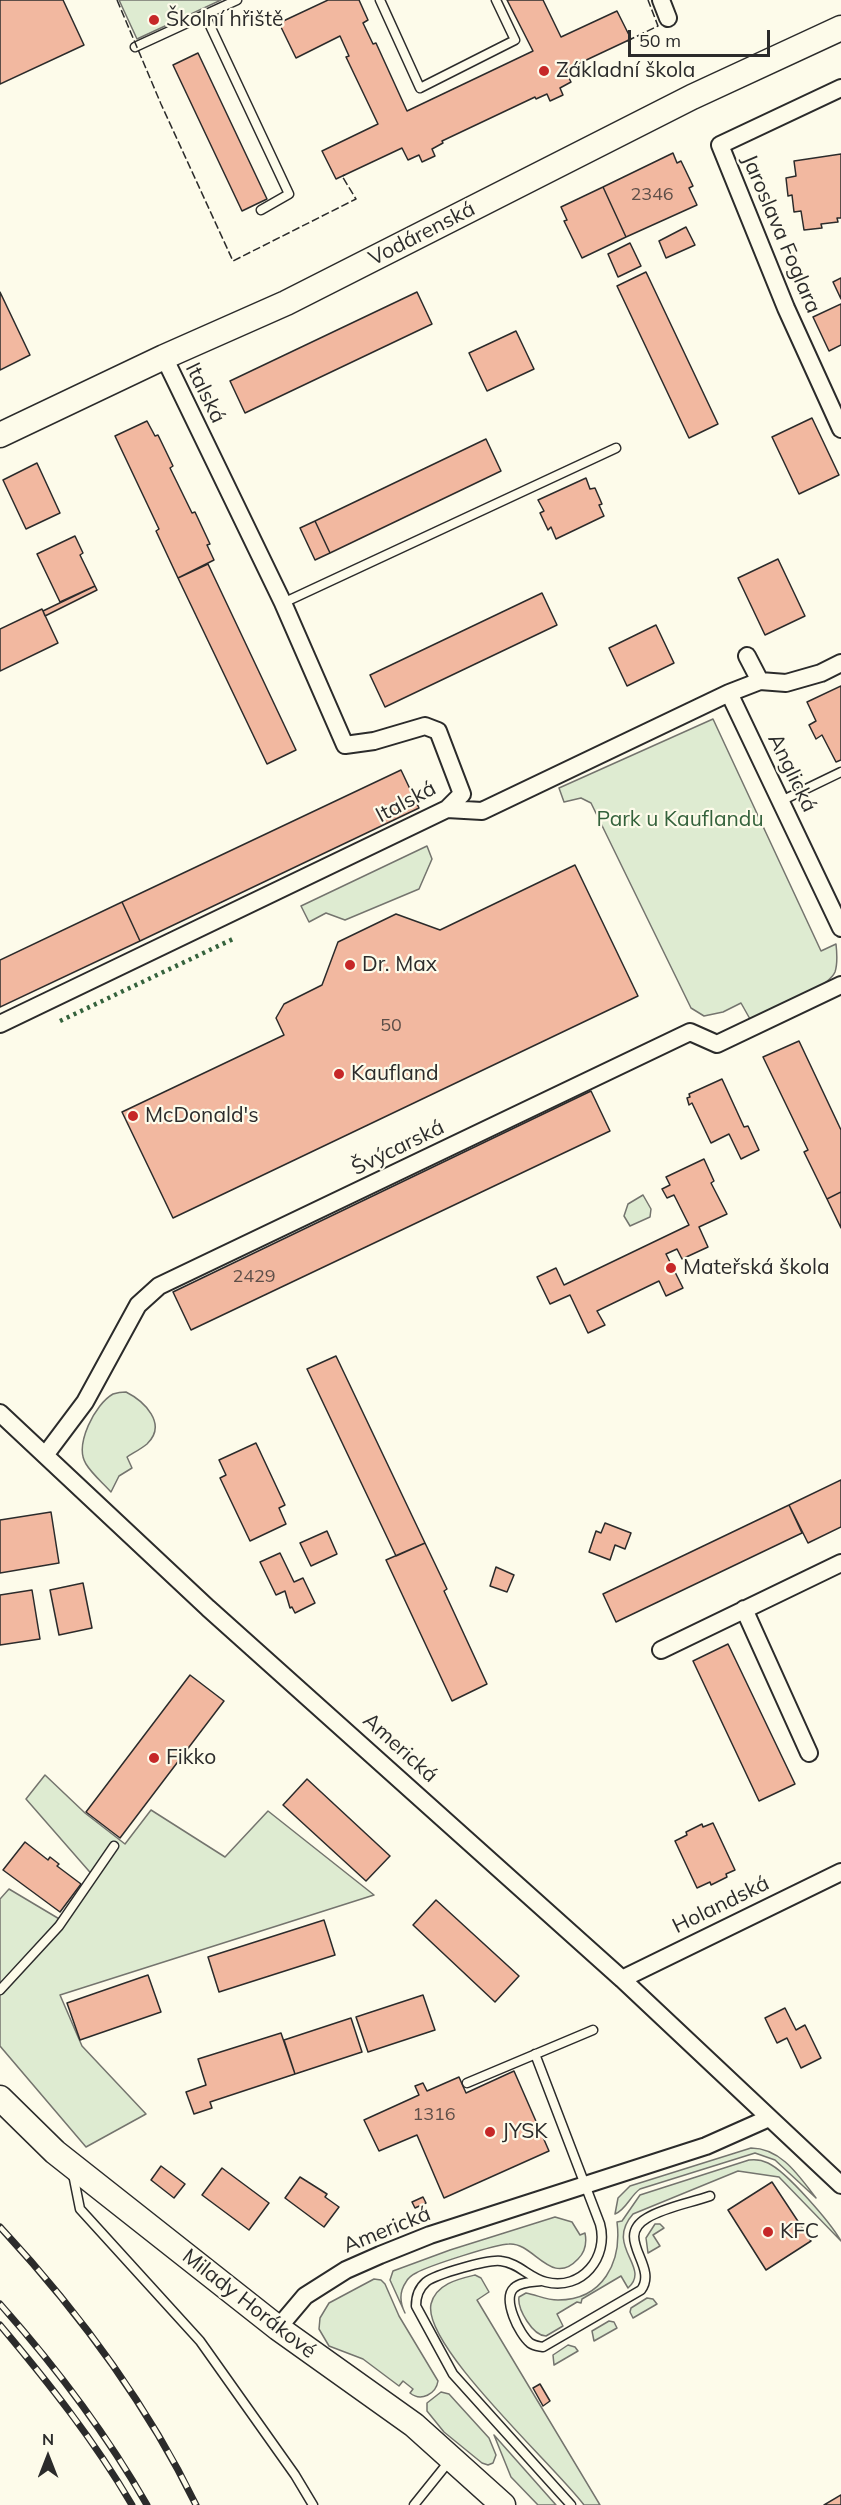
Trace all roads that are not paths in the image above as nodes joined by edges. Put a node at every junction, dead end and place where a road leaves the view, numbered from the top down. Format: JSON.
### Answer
{"nodes":[{"id":1,"x":237,"y":0,"type":"edge"},
{"id":2,"x":380,"y":0,"type":"edge"},
{"id":3,"x":496,"y":0,"type":"edge"},
{"id":4,"x":661,"y":0,"type":"edge"},
{"id":5,"x":205,"y":15,"type":"junction"},
{"id":6,"x":668,"y":18,"type":"dead end"},
{"id":7,"x":841,"y":28,"type":"edge"},
{"id":8,"x":135,"y":47,"type":"dead end"},
{"id":9,"x":841,"y":88,"type":"edge"},
{"id":10,"x":261,"y":210,"type":"dead end"},
{"id":11,"x":164,"y":357,"type":"junction"},
{"id":12,"x":841,"y":429,"type":"edge"},
{"id":13,"x":0,"y":435,"type":"edge"},
{"id":14,"x":616,"y":448,"type":"dead end"},
{"id":15,"x":283,"y":603,"type":"junction"},
{"id":16,"x":747,"y":656,"type":"dead end"},
{"id":17,"x":841,"y":663,"type":"edge"},
{"id":18,"x":760,"y":681,"type":"junction"},
{"id":19,"x":729,"y":693,"type":"junction"},
{"id":20,"x":841,"y":772,"type":"edge"},
{"id":21,"x":781,"y":801,"type":"junction"},
{"id":22,"x":447,"y":810,"type":"junction"},
{"id":23,"x":841,"y":928,"type":"edge"},
{"id":24,"x":841,"y":985,"type":"edge"},
{"id":25,"x":0,"y":1024,"type":"edge"},
{"id":26,"x":2,"y":1420,"type":"edge"},
{"id":27,"x":46,"y":1454,"type":"junction"},
{"id":28,"x":841,"y":1563,"type":"edge"},
{"id":29,"x":744,"y":1609,"type":"junction"},
{"id":30,"x":661,"y":1650,"type":"dead end"},
{"id":31,"x":809,"y":1753,"type":"dead end"},
{"id":32,"x":114,"y":1846,"type":"dead end"},
{"id":33,"x":841,"y":1872,"type":"edge"},
{"id":34,"x":622,"y":1979,"type":"junction"},
{"id":35,"x":0,"y":1990,"type":"edge"},
{"id":36,"x":593,"y":2030,"type":"dead end"},
{"id":37,"x":535,"y":2054,"type":"junction"},
{"id":38,"x":467,"y":2083,"type":"dead end"},
{"id":39,"x":0,"y":2098,"type":"edge"},
{"id":40,"x":769,"y":2118,"type":"junction"},
{"id":41,"x":71,"y":2165,"type":"junction"},
{"id":42,"x":587,"y":2185,"type":"junction"},
{"id":43,"x":841,"y":2185,"type":"edge"},
{"id":44,"x":710,"y":2196,"type":"dead end"},
{"id":45,"x":541,"y":2281,"type":"junction"},
{"id":46,"x":278,"y":2328,"type":"junction"},
{"id":47,"x":451,"y":2459,"type":"junction"},
{"id":48,"x":313,"y":2505,"type":"edge"},
{"id":49,"x":414,"y":2505,"type":"edge"},
{"id":50,"x":503,"y":2505,"type":"edge"},
{"id":51,"x":571,"y":2505,"type":"edge"}],
"edges":[{"from":1,"to":5,"type":"lane"},
{"from":2,"to":3,"type":"lane"},
{"from":4,"to":6,"type":"street"},
{"from":5,"to":8,"type":"lane"},
{"from":5,"to":10,"type":"lane"},
{"from":7,"to":11,"type":"street","name":"Vodárenská"},
{"from":9,"to":12,"type":"street","name":"Jaroslava Foglara"},
{"from":11,"to":13,"type":"street","name":"Vodárenská"},
{"from":11,"to":15,"type":"street","name":"Italská"},
{"from":14,"to":15,"type":"lane"},
{"from":15,"to":22,"type":"street","name":"Italská"},
{"from":16,"to":18,"type":"street"},
{"from":17,"to":18,"type":"street"},
{"from":18,"to":19,"type":"street"},
{"from":19,"to":21,"type":"street","name":"Anglická"},
{"from":19,"to":22,"type":"street"},
{"from":20,"to":21,"type":"lane"},
{"from":21,"to":23,"type":"street","name":"Anglická"},
{"from":22,"to":25,"type":"street","name":"Italská"},
{"from":24,"to":27,"type":"street","name":"Švýcarská"},
{"from":26,"to":27,"type":"street","name":"Americká"},
{"from":27,"to":34,"type":"street","name":"Americká"},
{"from":28,"to":29,"type":"street"},
{"from":29,"to":30,"type":"street"},
{"from":29,"to":31,"type":"street"},
{"from":32,"to":35,"type":"lane"},
{"from":33,"to":34,"type":"street","name":"Holandská"},
{"from":34,"to":40,"type":"street","name":"Americká"},
{"from":36,"to":37,"type":"lane"},
{"from":37,"to":38,"type":"lane"},
{"from":37,"to":42,"type":"lane"},
{"from":39,"to":41,"type":"street","name":"Milady Horákové"},
{"from":40,"to":42,"type":"street","name":"Americká"},
{"from":40,"to":43,"type":"street","name":"Americká"},
{"from":41,"to":46,"type":"street","name":"Milady Horákové"},
{"from":41,"to":48,"type":"lane"},
{"from":42,"to":45,"type":"lane"},
{"from":42,"to":46,"type":"street","name":"Americká"},
{"from":44,"to":45,"type":"lane"},
{"from":45,"to":51,"type":"lane"},
{"from":46,"to":47,"type":"street","name":"Milady Horákové"},
{"from":47,"to":49,"type":"lane"},
{"from":47,"to":50,"type":"street","name":"Milady Horákové"}]}
